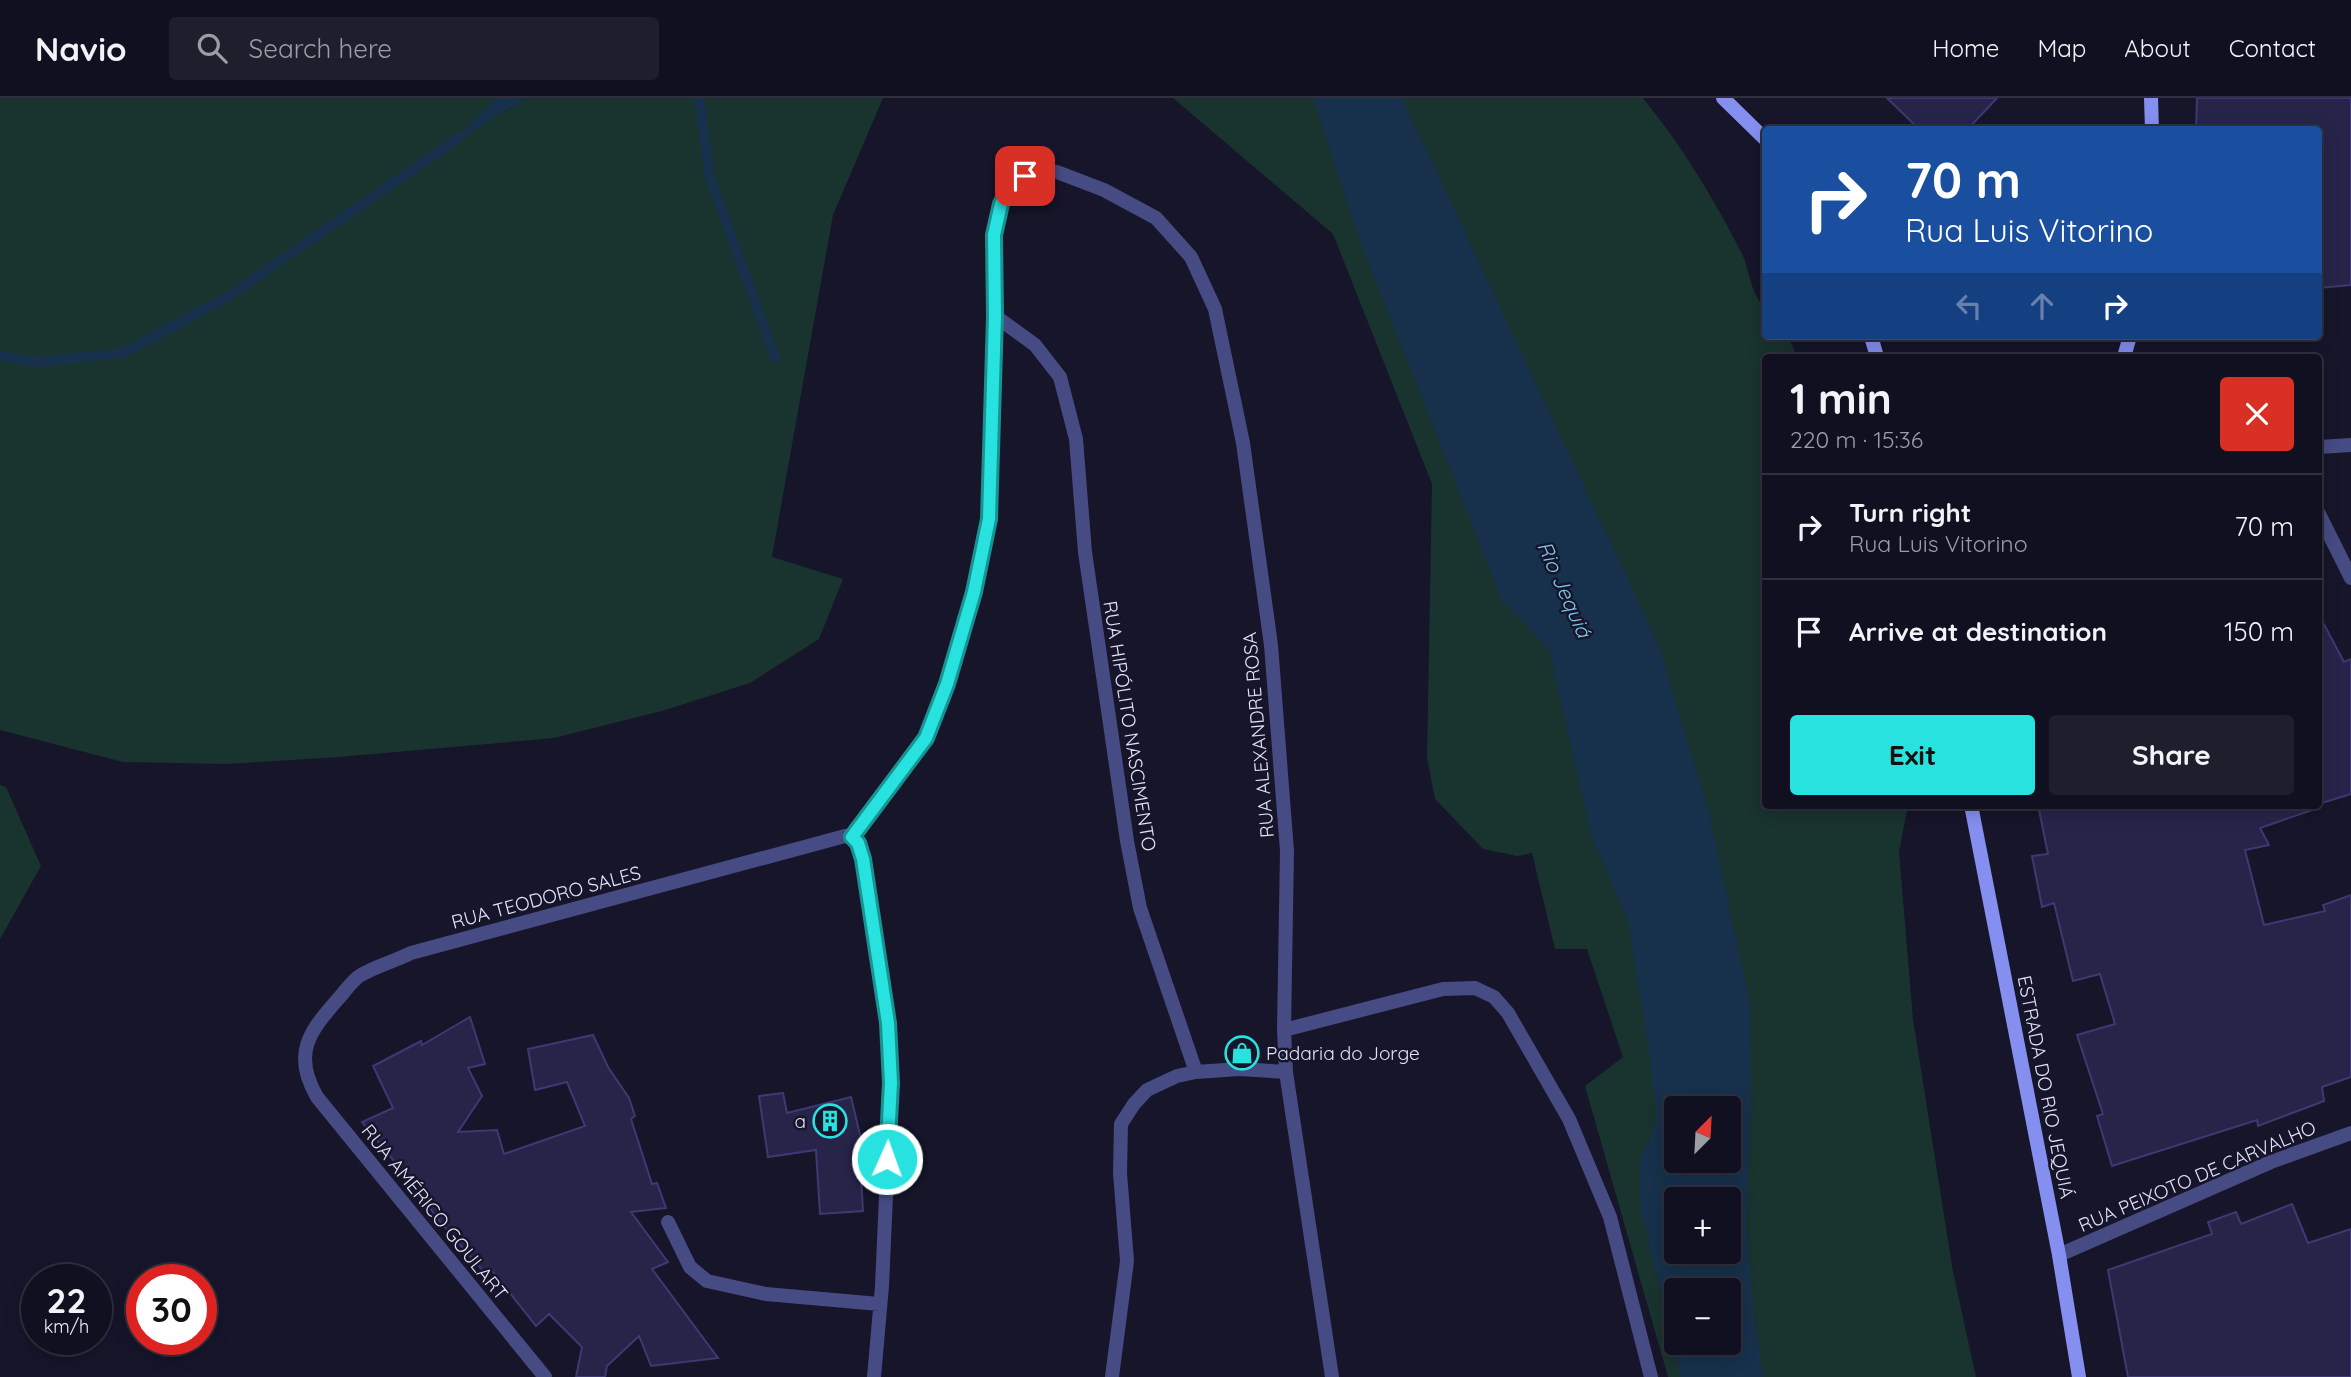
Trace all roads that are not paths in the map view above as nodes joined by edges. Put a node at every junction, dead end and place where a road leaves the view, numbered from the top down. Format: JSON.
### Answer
{"nodes":[{"id":1,"x":1723,"y":98,"type":"edge"},
{"id":2,"x":2151,"y":98,"type":"edge"},
{"id":3,"x":2152,"y":126,"type":"edge"},
{"id":4,"x":1762,"y":136,"type":"edge"},
{"id":5,"x":995,"y":316,"type":"junction"},
{"id":6,"x":2351,"y":445,"type":"edge"},
{"id":7,"x":2322,"y":447,"type":"edge"},
{"id":8,"x":2322,"y":520,"type":"edge"},
{"id":9,"x":2351,"y":578,"type":"edge"},
{"id":10,"x":1972,"y":809,"type":"edge"},
{"id":11,"x":852,"y":837,"type":"junction"},
{"id":12,"x":1284,"y":1030,"type":"junction"},
{"id":13,"x":306,"y":1067,"type":"joint"},
{"id":14,"x":1196,"y":1072,"type":"junction"},
{"id":15,"x":1286,"y":1072,"type":"junction"},
{"id":16,"x":2351,"y":1133,"type":"edge"},
{"id":17,"x":668,"y":1222,"type":"dead end"},
{"id":18,"x":2059,"y":1255,"type":"junction"},
{"id":19,"x":879,"y":1304,"type":"junction"},
{"id":20,"x":545,"y":1377,"type":"edge"},
{"id":21,"x":874,"y":1377,"type":"edge"},
{"id":22,"x":1112,"y":1377,"type":"edge"},
{"id":23,"x":1332,"y":1377,"type":"edge"},
{"id":24,"x":1651,"y":1377,"type":"edge"},
{"id":25,"x":2079,"y":1377,"type":"edge"}],
"edges":[{"from":1,"to":4,"type":"main road"},
{"from":2,"to":3,"type":"main road"},
{"from":5,"to":11,"type":"street"},
{"from":5,"to":12,"type":"street","name":"RUA ALEXANDRE ROSA"},
{"from":5,"to":14,"type":"street","name":"RUA HIPÓLITO NASCIMENTO"},
{"from":6,"to":7,"type":"street"},
{"from":8,"to":9,"type":"street"},
{"from":10,"to":18,"type":"main road","name":"ESTRADA DO RIO JEQUIÁ"},
{"from":11,"to":13,"type":"street","name":"RUA TEODORO SALES"},
{"from":11,"to":19,"type":"street"},
{"from":12,"to":15,"type":"street","name":"RUA ALEXANDRE ROSA"},
{"from":12,"to":24,"type":"street"},
{"from":13,"to":20,"type":"street","name":"RUA AMÉRICO GOULART"},
{"from":14,"to":15,"type":"street"},
{"from":14,"to":22,"type":"street"},
{"from":15,"to":23,"type":"street","name":"RUA ALEXANDRE ROSA"},
{"from":16,"to":18,"type":"street","name":"RUA PEIXOTO DE CARVALHO"},
{"from":17,"to":19,"type":"street"},
{"from":18,"to":25,"type":"main road","name":"ESTRADA DO RIO JEQUIÁ"},
{"from":19,"to":21,"type":"street"}]}
